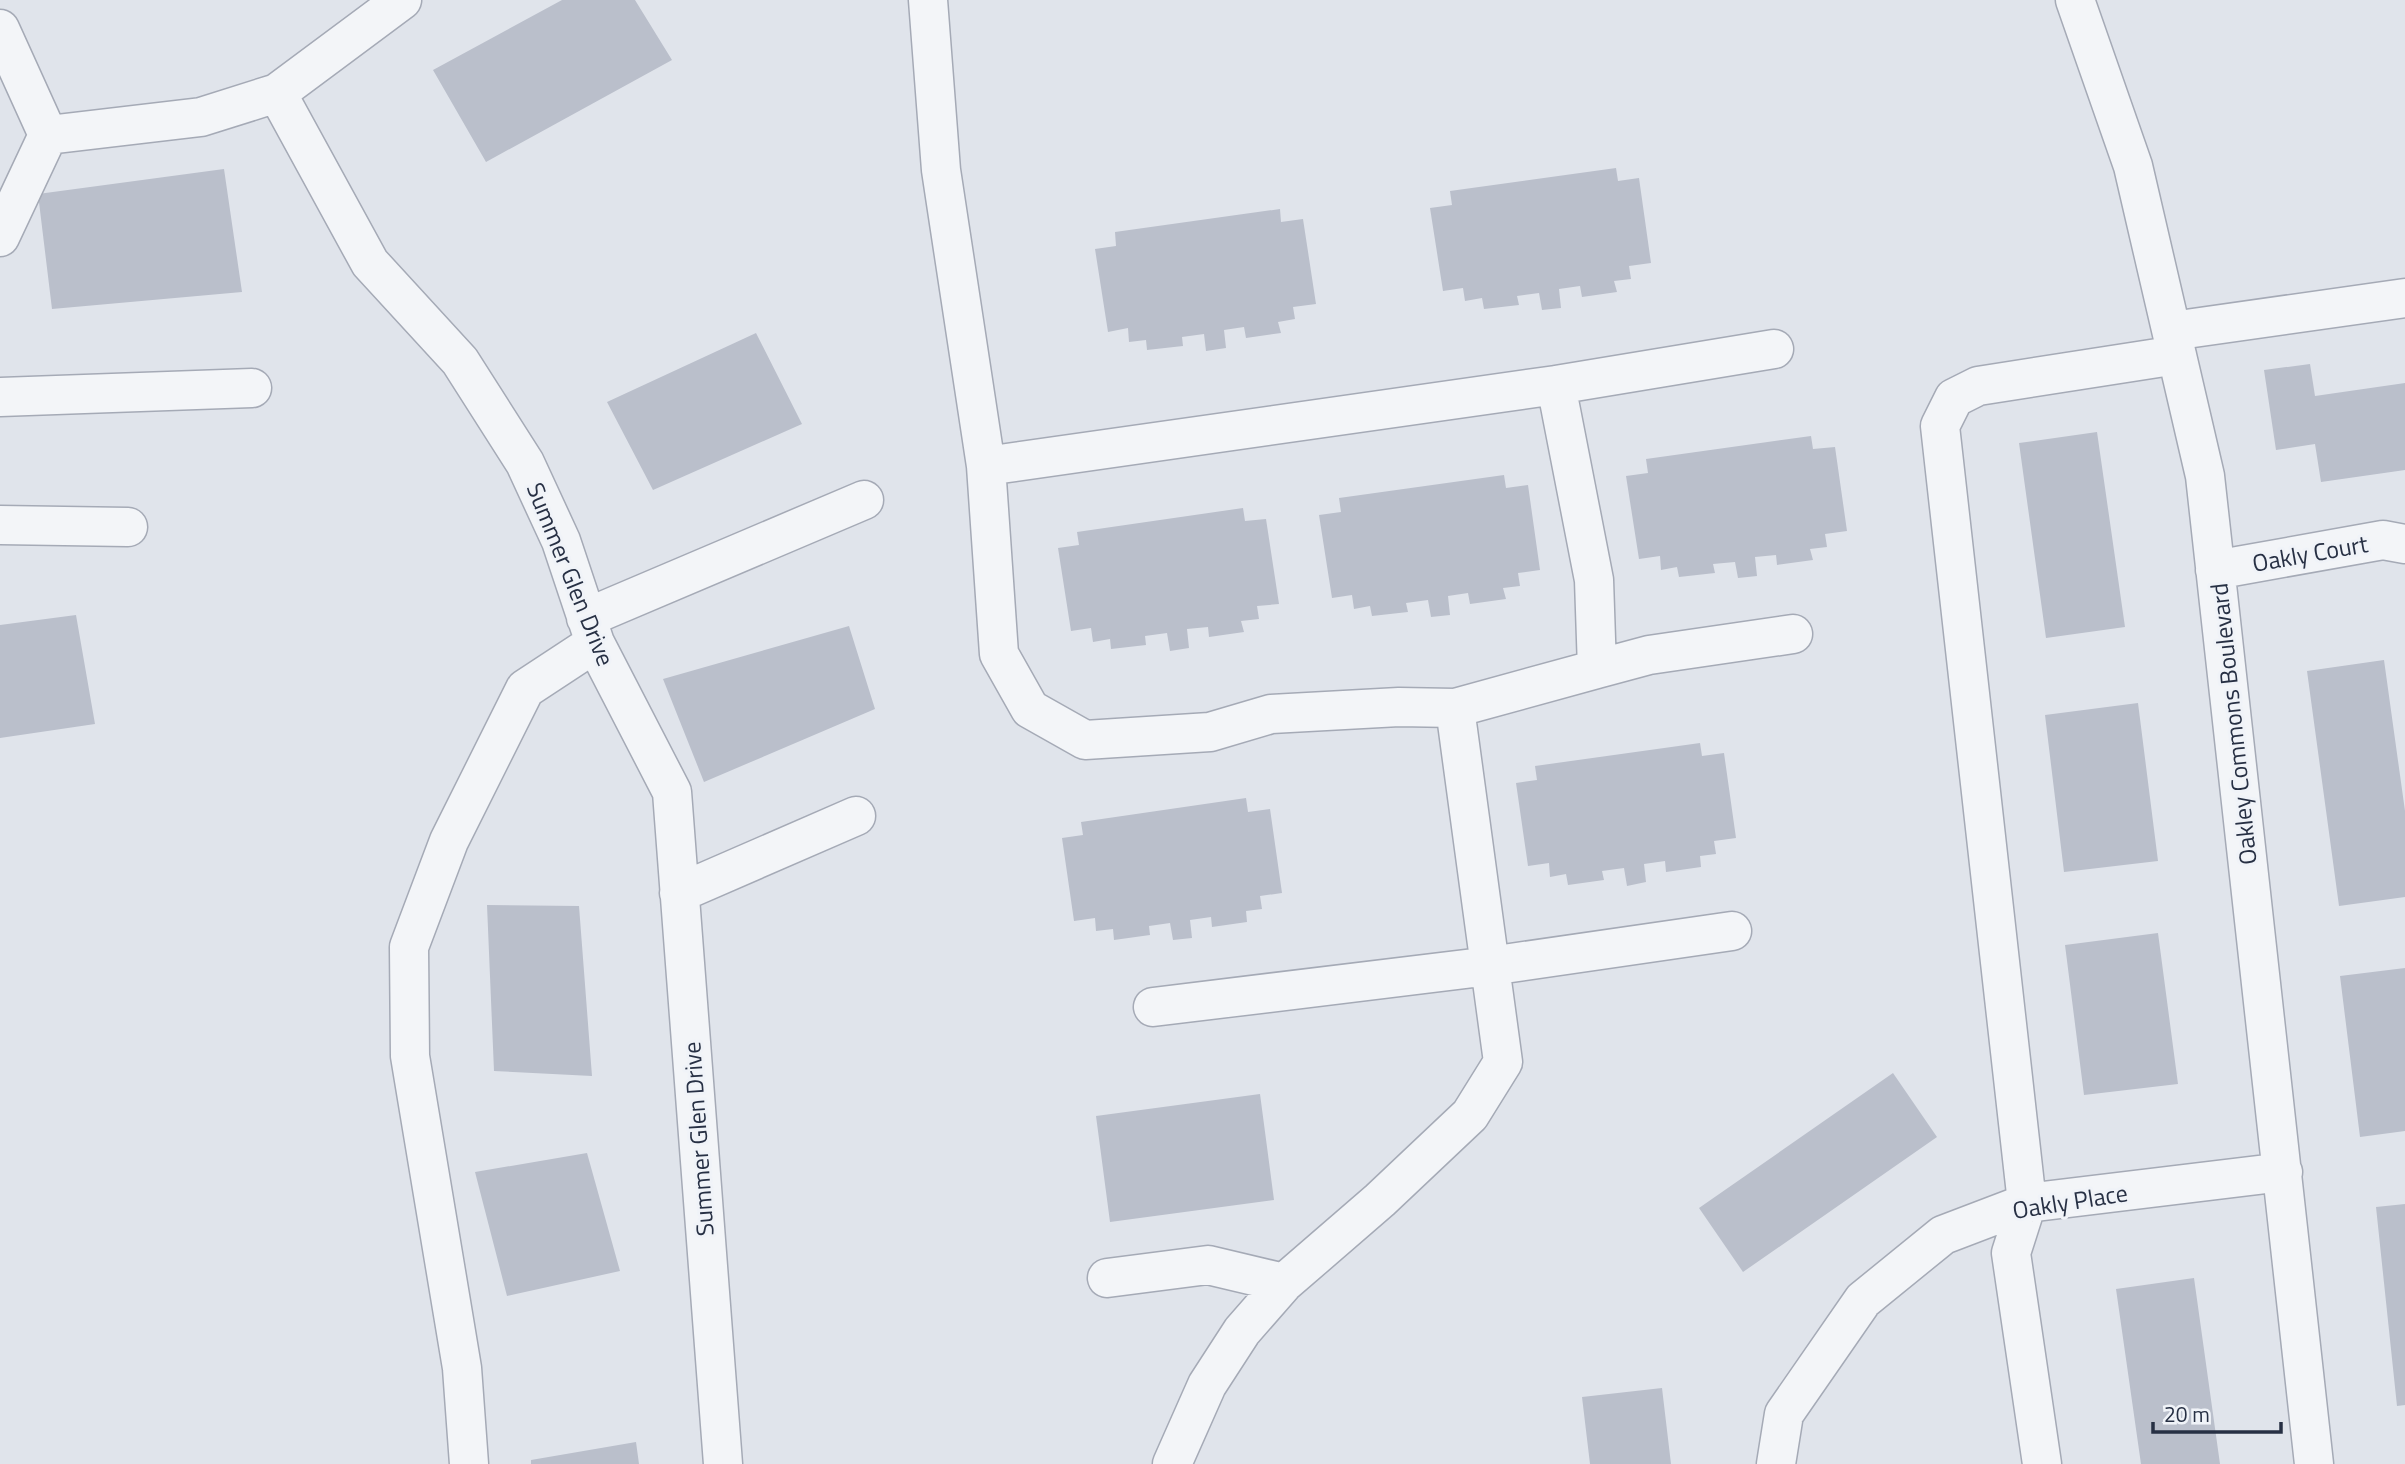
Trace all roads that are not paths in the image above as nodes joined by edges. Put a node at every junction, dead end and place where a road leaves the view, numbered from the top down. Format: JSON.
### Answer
{"nodes":[{"id":1,"x":402,"y":0,"type":"edge"},
{"id":2,"x":928,"y":0,"type":"edge"},
{"id":3,"x":2074,"y":0,"type":"edge"},
{"id":4,"x":0,"y":29,"type":"edge"},
{"id":5,"x":277,"y":93,"type":"junction"},
{"id":6,"x":48,"y":135,"type":"junction"},
{"id":7,"x":0,"y":237,"type":"edge"},
{"id":8,"x":2405,"y":298,"type":"edge"},
{"id":9,"x":2174,"y":343,"type":"junction"},
{"id":10,"x":1774,"y":349,"type":"dead end"},
{"id":11,"x":1556,"y":385,"type":"junction"},
{"id":12,"x":251,"y":388,"type":"dead end"},
{"id":13,"x":0,"y":397,"type":"edge"},
{"id":14,"x":986,"y":466,"type":"junction"},
{"id":15,"x":864,"y":500,"type":"dead end"},
{"id":16,"x":0,"y":525,"type":"edge"},
{"id":17,"x":128,"y":527,"type":"dead end"},
{"id":18,"x":2405,"y":544,"type":"edge"},
{"id":19,"x":2215,"y":570,"type":"junction"},
{"id":20,"x":591,"y":630,"type":"junction"},
{"id":21,"x":1793,"y":634,"type":"dead end"},
{"id":22,"x":1597,"y":669,"type":"junction"},
{"id":23,"x":1455,"y":708,"type":"junction"},
{"id":24,"x":856,"y":816,"type":"dead end"},
{"id":25,"x":679,"y":893,"type":"junction"},
{"id":26,"x":1732,"y":931,"type":"dead end"},
{"id":27,"x":1490,"y":966,"type":"junction"},
{"id":28,"x":1153,"y":1007,"type":"dead end"},
{"id":29,"x":2283,"y":1172,"type":"junction"},
{"id":30,"x":2027,"y":1203,"type":"junction"},
{"id":31,"x":1107,"y":1278,"type":"dead end"},
{"id":32,"x":1283,"y":1283,"type":"junction"},
{"id":33,"x":469,"y":1464,"type":"edge"},
{"id":34,"x":723,"y":1464,"type":"edge"},
{"id":35,"x":1172,"y":1464,"type":"edge"},
{"id":36,"x":1776,"y":1464,"type":"edge"},
{"id":37,"x":2042,"y":1464,"type":"edge"},
{"id":38,"x":2314,"y":1464,"type":"edge"}],
"edges":[{"from":1,"to":5,"type":"street"},
{"from":2,"to":14,"type":"street"},
{"from":3,"to":9,"type":"street","name":"Oakley Commons Boulevard"},
{"from":4,"to":6,"type":"street"},
{"from":5,"to":6,"type":"street"},
{"from":5,"to":20,"type":"street","name":"Summer Glen Drive"},
{"from":6,"to":7,"type":"street"},
{"from":8,"to":9,"type":"street"},
{"from":9,"to":19,"type":"street","name":"Oakley Commons Boulevard"},
{"from":9,"to":30,"type":"street"},
{"from":10,"to":11,"type":"street"},
{"from":11,"to":14,"type":"street"},
{"from":11,"to":22,"type":"street"},
{"from":12,"to":13,"type":"street"},
{"from":14,"to":23,"type":"street"},
{"from":15,"to":20,"type":"street"},
{"from":16,"to":17,"type":"street"},
{"from":18,"to":19,"type":"street","name":"Oakly Court"},
{"from":19,"to":29,"type":"street","name":"Oakley Commons Boulevard"},
{"from":20,"to":25,"type":"street","name":"Summer Glen Drive"},
{"from":20,"to":33,"type":"street"},
{"from":21,"to":22,"type":"street"},
{"from":22,"to":23,"type":"street"},
{"from":23,"to":27,"type":"street"},
{"from":24,"to":25,"type":"street"},
{"from":25,"to":34,"type":"street","name":"Summer Glen Drive"},
{"from":26,"to":27,"type":"street"},
{"from":27,"to":28,"type":"street"},
{"from":27,"to":32,"type":"street"},
{"from":29,"to":30,"type":"street","name":"Oakly Place"},
{"from":29,"to":38,"type":"street","name":"Oakley Commons Boulevard"},
{"from":30,"to":36,"type":"street","name":"Oakly Place"},
{"from":30,"to":37,"type":"street"},
{"from":31,"to":32,"type":"street"},
{"from":32,"to":35,"type":"street"}]}
